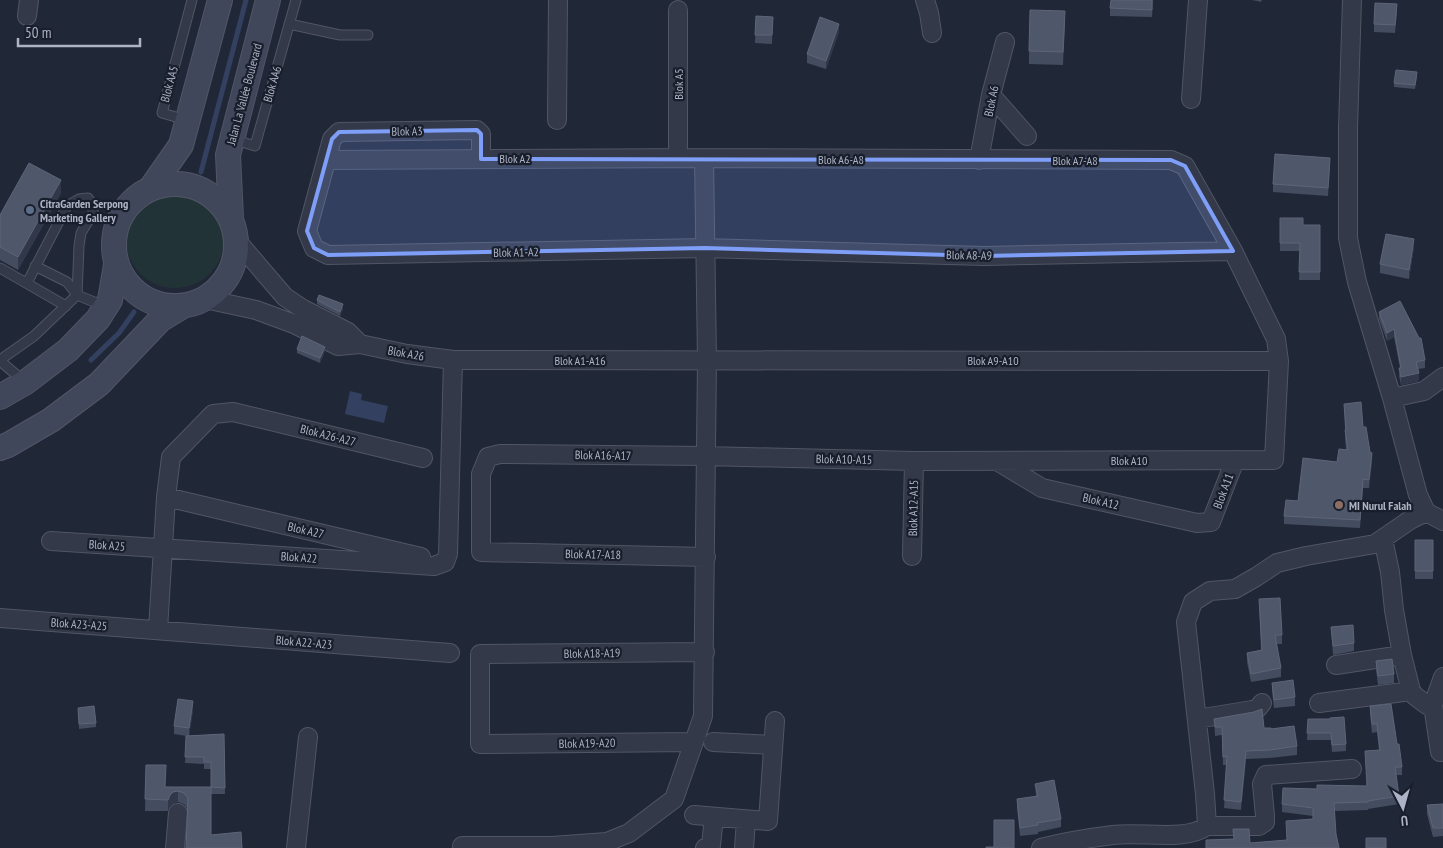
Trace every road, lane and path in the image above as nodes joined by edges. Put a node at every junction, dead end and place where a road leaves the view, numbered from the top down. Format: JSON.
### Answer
{"nodes":[{"id":1,"x":192,"y":0,"type":"edge"},
{"id":2,"x":220,"y":0,"type":"edge"},
{"id":3,"x":268,"y":0,"type":"edge"},
{"id":4,"x":296,"y":0,"type":"edge"},
{"id":5,"x":558,"y":0,"type":"edge"},
{"id":6,"x":925,"y":0,"type":"edge"},
{"id":7,"x":1198,"y":0,"type":"edge"},
{"id":8,"x":1352,"y":0,"type":"edge"},
{"id":9,"x":678,"y":10,"type":"dead end"},
{"id":10,"x":289,"y":24,"type":"junction"},
{"id":11,"x":932,"y":33,"type":"dead end"},
{"id":12,"x":368,"y":35,"type":"dead end"},
{"id":13,"x":1005,"y":42,"type":"dead end"},
{"id":14,"x":991,"y":95,"type":"junction"},
{"id":15,"x":1191,"y":99,"type":"dead end"},
{"id":16,"x":188,"y":120,"type":"junction"},
{"id":17,"x":557,"y":120,"type":"dead end"},
{"id":18,"x":1027,"y":136,"type":"dead end"},
{"id":19,"x":232,"y":139,"type":"junction"},
{"id":20,"x":678,"y":158,"type":"junction"},
{"id":21,"x":704,"y":158,"type":"junction"},
{"id":22,"x":481,"y":159,"type":"junction"},
{"id":23,"x":326,"y":160,"type":"junction"},
{"id":24,"x":979,"y":160,"type":"junction"},
{"id":25,"x":152,"y":188,"type":"junction"},
{"id":26,"x":232,"y":218,"type":"junction"},
{"id":27,"x":237,"y":241,"type":"junction"},
{"id":28,"x":705,"y":248,"type":"junction"},
{"id":29,"x":1232,"y":250,"type":"junction"},
{"id":30,"x":116,"y":265,"type":"junction"},
{"id":31,"x":36,"y":266,"type":"junction"},
{"id":32,"x":0,"y":268,"type":"edge"},
{"id":33,"x":27,"y":283,"type":"junction"},
{"id":34,"x":77,"y":295,"type":"junction"},
{"id":35,"x":205,"y":299,"type":"junction"},
{"id":36,"x":66,"y":306,"type":"junction"},
{"id":37,"x":183,"y":306,"type":"junction"},
{"id":38,"x":106,"y":307,"type":"junction"},
{"id":39,"x":298,"y":317,"type":"junction"},
{"id":40,"x":0,"y":360,"type":"edge"},
{"id":41,"x":453,"y":360,"type":"junction"},
{"id":42,"x":707,"y":360,"type":"junction"},
{"id":43,"x":1279,"y":362,"type":"junction"},
{"id":44,"x":1443,"y":377,"type":"edge"},
{"id":45,"x":26,"y":382,"type":"junction"},
{"id":46,"x":0,"y":397,"type":"edge"},
{"id":47,"x":1392,"y":398,"type":"junction"},
{"id":48,"x":0,"y":448,"type":"edge"},
{"id":49,"x":706,"y":456,"type":"junction"},
{"id":50,"x":423,"y":458,"type":"dead end"},
{"id":51,"x":990,"y":460,"type":"junction"},
{"id":52,"x":1235,"y":460,"type":"junction"},
{"id":53,"x":914,"y":461,"type":"junction"},
{"id":54,"x":166,"y":497,"type":"junction"},
{"id":55,"x":1426,"y":512,"type":"junction"},
{"id":56,"x":1211,"y":522,"type":"joint"},
{"id":57,"x":1443,"y":522,"type":"edge"},
{"id":58,"x":1383,"y":539,"type":"junction"},
{"id":59,"x":51,"y":541,"type":"dead end"},
{"id":60,"x":163,"y":548,"type":"junction"},
{"id":61,"x":481,"y":552,"type":"joint"},
{"id":62,"x":912,"y":556,"type":"dead end"},
{"id":63,"x":706,"y":557,"type":"junction"},
{"id":64,"x":440,"y":564,"type":"junction"},
{"id":65,"x":0,"y":618,"type":"edge"},
{"id":66,"x":158,"y":630,"type":"junction"},
{"id":67,"x":704,"y":652,"type":"junction"},
{"id":68,"x":450,"y":653,"type":"dead end"},
{"id":69,"x":1402,"y":655,"type":"junction"},
{"id":70,"x":1336,"y":665,"type":"dead end"},
{"id":71,"x":1443,"y":677,"type":"edge"},
{"id":72,"x":1411,"y":690,"type":"junction"},
{"id":73,"x":1262,"y":703,"type":"dead end"},
{"id":74,"x":1320,"y":703,"type":"dead end"},
{"id":75,"x":1432,"y":705,"type":"junction"},
{"id":76,"x":1197,"y":719,"type":"junction"},
{"id":77,"x":775,"y":721,"type":"dead end"},
{"id":78,"x":308,"y":737,"type":"dead end"},
{"id":79,"x":694,"y":742,"type":"junction"},
{"id":80,"x":713,"y":742,"type":"dead end"},
{"id":81,"x":480,"y":744,"type":"joint"},
{"id":82,"x":772,"y":745,"type":"junction"},
{"id":83,"x":1440,"y":752,"type":"dead end"},
{"id":84,"x":1352,"y":769,"type":"dead end"},
{"id":85,"x":178,"y":814,"type":"dead end"},
{"id":86,"x":694,"y":815,"type":"dead end"},
{"id":87,"x":714,"y":817,"type":"junction"},
{"id":88,"x":746,"y":820,"type":"junction"},
{"id":89,"x":1208,"y":826,"type":"junction"},
{"id":90,"x":462,"y":846,"type":"dead end"},
{"id":91,"x":552,"y":847,"type":"edge"},
{"id":92,"x":175,"y":848,"type":"edge"},
{"id":93,"x":296,"y":848,"type":"edge"},
{"id":94,"x":705,"y":848,"type":"edge"},
{"id":95,"x":744,"y":848,"type":"edge"},
{"id":96,"x":1041,"y":848,"type":"edge"}],
"edges":[{"from":1,"to":16,"type":"lane","name":"Blok AA5"},
{"from":2,"to":16,"type":"street"},
{"from":3,"to":19,"type":"street","name":"Jalan La Vallée Boulevard"},
{"from":4,"to":10,"type":"lane","name":"Blok AA6"},
{"from":5,"to":17,"type":"street"},
{"from":6,"to":11,"type":"street"},
{"from":7,"to":15,"type":"street"},
{"from":8,"to":47,"type":"street"},
{"from":9,"to":20,"type":"street","name":"Blok A5"},
{"from":10,"to":12,"type":"lane"},
{"from":10,"to":19,"type":"lane","name":"Blok AA6"},
{"from":13,"to":14,"type":"street","name":"Blok A6"},
{"from":14,"to":18,"type":"street"},
{"from":14,"to":24,"type":"street","name":"Blok A6"},
{"from":16,"to":25,"type":"street"},
{"from":19,"to":26,"type":"street","name":"Jalan La Vallée Boulevard"},
{"from":20,"to":21,"type":"street","name":"Blok A2"},
{"from":20,"to":22,"type":"street","name":"Blok A2"},
{"from":21,"to":24,"type":"street","name":"Blok A6-A8"},
{"from":21,"to":28,"type":"street"},
{"from":22,"to":23,"type":"street","name":"Blok A2"},
{"from":22,"to":23,"type":"street","name":"Blok A3"},
{"from":23,"to":28,"type":"street","name":"Blok A1-A2"},
{"from":24,"to":29,"type":"street","name":"Blok A7-A8"},
{"from":25,"to":26,"type":"street"},
{"from":25,"to":30,"type":"street"},
{"from":26,"to":27,"type":"street"},
{"from":27,"to":35,"type":"street"},
{"from":27,"to":39,"type":"street"},
{"from":28,"to":29,"type":"street","name":"Blok A8-A9"},
{"from":28,"to":42,"type":"street"},
{"from":29,"to":43,"type":"street"},
{"from":30,"to":37,"type":"street"},
{"from":30,"to":38,"type":"street"},
{"from":31,"to":33,"type":"lane"},
{"from":31,"to":34,"type":"lane"},
{"from":31,"to":34,"type":"lane"},
{"from":32,"to":33,"type":"lane"},
{"from":33,"to":36,"type":"lane"},
{"from":34,"to":36,"type":"lane"},
{"from":34,"to":38,"type":"lane"},
{"from":35,"to":37,"type":"street"},
{"from":35,"to":39,"type":"street"},
{"from":36,"to":40,"type":"lane"},
{"from":37,"to":48,"type":"street"},
{"from":38,"to":45,"type":"street"},
{"from":39,"to":41,"type":"street","name":"Blok A26"},
{"from":40,"to":45,"type":"lane"},
{"from":41,"to":42,"type":"street","name":"Blok A1-A16"},
{"from":41,"to":64,"type":"street"},
{"from":42,"to":43,"type":"street","name":"Blok A9-A10"},
{"from":42,"to":49,"type":"street"},
{"from":43,"to":52,"type":"street","name":"Blok A10"},
{"from":44,"to":47,"type":"street"},
{"from":45,"to":46,"type":"street"},
{"from":47,"to":55,"type":"street"},
{"from":49,"to":53,"type":"street","name":"Blok A10-A15"},
{"from":49,"to":61,"type":"street","name":"Blok A16-A17"},
{"from":49,"to":63,"type":"street"},
{"from":50,"to":54,"type":"street","name":"Blok A26-A27"},
{"from":51,"to":52,"type":"street","name":"Blok A10"},
{"from":51,"to":53,"type":"street","name":"Blok A10-A15"},
{"from":51,"to":56,"type":"street","name":"Blok A12"},
{"from":52,"to":56,"type":"street","name":"Blok A11"},
{"from":53,"to":62,"type":"street","name":"Blok A12-A15"},
{"from":54,"to":60,"type":"street"},
{"from":54,"to":64,"type":"street","name":"Blok A27"},
{"from":55,"to":57,"type":"street"},
{"from":55,"to":58,"type":"street"},
{"from":58,"to":69,"type":"street"},
{"from":58,"to":76,"type":"street"},
{"from":59,"to":60,"type":"street","name":"Blok A25"},
{"from":60,"to":64,"type":"street","name":"Blok A22"},
{"from":60,"to":66,"type":"street"},
{"from":61,"to":63,"type":"street","name":"Blok A17-A18"},
{"from":63,"to":67,"type":"street"},
{"from":65,"to":66,"type":"street","name":"Blok A23-A25"},
{"from":66,"to":68,"type":"street","name":"Blok A22-A23"},
{"from":67,"to":79,"type":"street"},
{"from":67,"to":81,"type":"street","name":"Blok A18-A19"},
{"from":69,"to":70,"type":"street"},
{"from":69,"to":72,"type":"street"},
{"from":71,"to":75,"type":"street"},
{"from":72,"to":74,"type":"street"},
{"from":72,"to":75,"type":"street"},
{"from":73,"to":76,"type":"street"},
{"from":75,"to":83,"type":"street"},
{"from":76,"to":89,"type":"street"},
{"from":77,"to":82,"type":"street"},
{"from":78,"to":93,"type":"street"},
{"from":79,"to":81,"type":"street","name":"Blok A19-A20"},
{"from":79,"to":91,"type":"street"},
{"from":80,"to":82,"type":"street"},
{"from":82,"to":88,"type":"street"},
{"from":84,"to":89,"type":"street"},
{"from":85,"to":92,"type":"street"},
{"from":86,"to":87,"type":"street"},
{"from":87,"to":88,"type":"street"},
{"from":87,"to":94,"type":"street"},
{"from":88,"to":95,"type":"street"},
{"from":89,"to":96,"type":"street"},
{"from":90,"to":91,"type":"street"}]}
